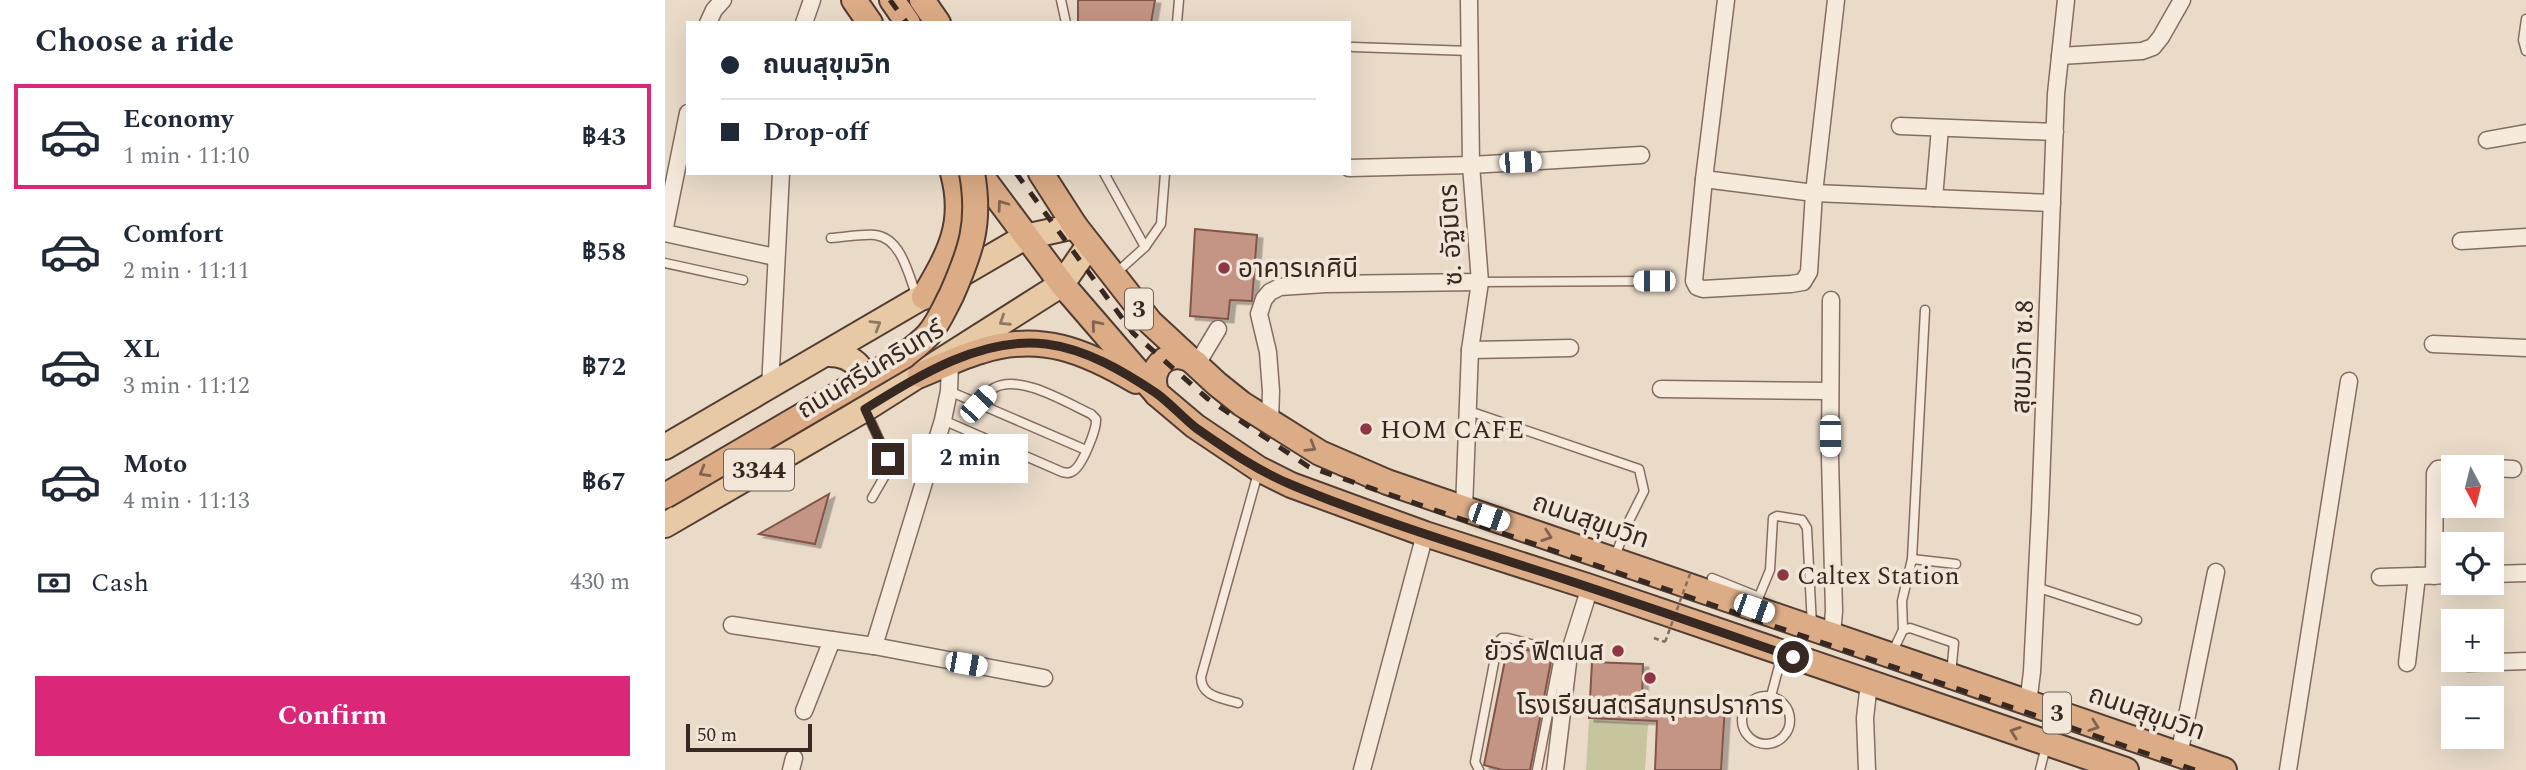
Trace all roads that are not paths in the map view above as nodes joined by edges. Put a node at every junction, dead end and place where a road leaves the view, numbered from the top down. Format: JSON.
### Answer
{"nodes":[{"id":1,"x":723,"y":0,"type":"edge"},
{"id":2,"x":812,"y":0,"type":"edge"},
{"id":3,"x":854,"y":0,"type":"edge"},
{"id":4,"x":892,"y":0,"type":"edge"},
{"id":5,"x":922,"y":0,"type":"edge"},
{"id":6,"x":1061,"y":0,"type":"edge"},
{"id":7,"x":1179,"y":0,"type":"edge"},
{"id":8,"x":1469,"y":0,"type":"edge"},
{"id":9,"x":1726,"y":0,"type":"edge"},
{"id":10,"x":1836,"y":0,"type":"edge"},
{"id":11,"x":2066,"y":0,"type":"edge"},
{"id":12,"x":2182,"y":0,"type":"edge"},
{"id":13,"x":2526,"y":19,"type":"edge"},
{"id":14,"x":709,"y":21,"type":"edge"},
{"id":15,"x":805,"y":21,"type":"edge"},
{"id":16,"x":869,"y":21,"type":"edge"},
{"id":17,"x":907,"y":21,"type":"edge"},
{"id":18,"x":937,"y":21,"type":"edge"},
{"id":19,"x":1066,"y":21,"type":"edge"},
{"id":20,"x":1177,"y":21,"type":"edge"},
{"id":21,"x":1353,"y":47,"type":"dead end"},
{"id":22,"x":1470,"y":51,"type":"junction"},
{"id":23,"x":2526,"y":51,"type":"edge"},
{"id":24,"x":2060,"y":56,"type":"junction"},
{"id":25,"x":686,"y":123,"type":"edge"},
{"id":26,"x":1900,"y":126,"type":"dead end"},
{"id":27,"x":1940,"y":128,"type":"junction"},
{"id":28,"x":2055,"y":132,"type":"junction"},
{"id":29,"x":2526,"y":133,"type":"edge"},
{"id":30,"x":2487,"y":140,"type":"dead end"},
{"id":31,"x":1641,"y":155,"type":"dead end"},
{"id":32,"x":1471,"y":165,"type":"junction"},
{"id":33,"x":1351,"y":168,"type":"edge"},
{"id":34,"x":781,"y":175,"type":"edge"},
{"id":35,"x":954,"y":175,"type":"edge"},
{"id":36,"x":972,"y":175,"type":"edge"},
{"id":37,"x":980,"y":175,"type":"edge"},
{"id":38,"x":1042,"y":175,"type":"edge"},
{"id":39,"x":1105,"y":175,"type":"edge"},
{"id":40,"x":1165,"y":175,"type":"edge"},
{"id":41,"x":1704,"y":179,"type":"junction"},
{"id":42,"x":1814,"y":192,"type":"junction"},
{"id":43,"x":1934,"y":198,"type":"junction"},
{"id":44,"x":2052,"y":203,"type":"junction"},
{"id":45,"x":665,"y":230,"type":"edge"},
{"id":46,"x":1082,"y":235,"type":"junction"},
{"id":47,"x":1025,"y":237,"type":"junction"},
{"id":48,"x":2526,"y":237,"type":"edge"},
{"id":49,"x":831,"y":238,"type":"dead end"},
{"id":50,"x":2461,"y":241,"type":"dead end"},
{"id":51,"x":1145,"y":247,"type":"junction"},
{"id":52,"x":775,"y":257,"type":"junction"},
{"id":53,"x":665,"y":263,"type":"edge"},
{"id":54,"x":1113,"y":277,"type":"junction"},
{"id":55,"x":743,"y":280,"type":"dead end"},
{"id":56,"x":1654,"y":281,"type":"dead end"},
{"id":57,"x":1480,"y":282,"type":"junction"},
{"id":58,"x":1062,"y":284,"type":"junction"},
{"id":59,"x":921,"y":298,"type":"junction"},
{"id":60,"x":1831,"y":300,"type":"dead end"},
{"id":61,"x":1925,"y":310,"type":"dead end"},
{"id":62,"x":1218,"y":330,"type":"dead end"},
{"id":63,"x":2433,"y":344,"type":"dead end"},
{"id":64,"x":1570,"y":348,"type":"dead end"},
{"id":65,"x":2526,"y":348,"type":"edge"},
{"id":66,"x":1469,"y":350,"type":"junction"},
{"id":67,"x":829,"y":354,"type":"junction"},
{"id":68,"x":950,"y":363,"type":"junction"},
{"id":69,"x":1197,"y":364,"type":"junction"},
{"id":70,"x":920,"y":375,"type":"junction"},
{"id":71,"x":2349,"y":381,"type":"dead end"},
{"id":72,"x":770,"y":388,"type":"junction"},
{"id":73,"x":1661,"y":389,"type":"dead end"},
{"id":74,"x":949,"y":391,"type":"junction"},
{"id":75,"x":1830,"y":391,"type":"junction"},
{"id":76,"x":1157,"y":394,"type":"junction"},
{"id":77,"x":978,"y":404,"type":"junction"},
{"id":78,"x":1469,"y":411,"type":"junction"},
{"id":79,"x":859,"y":412,"type":"junction"},
{"id":80,"x":943,"y":420,"type":"junction"},
{"id":81,"x":1270,"y":422,"type":"junction"},
{"id":82,"x":665,"y":447,"type":"edge"},
{"id":83,"x":1086,"y":450,"type":"junction"},
{"id":84,"x":2441,"y":468,"type":"edge"},
{"id":85,"x":1259,"y":469,"type":"junction"},
{"id":86,"x":2504,"y":469,"type":"edge"},
{"id":87,"x":2512,"y":469,"type":"dead end"},
{"id":88,"x":665,"y":496,"type":"edge"},
{"id":89,"x":872,"y":498,"type":"dead end"},
{"id":90,"x":1464,"y":509,"type":"junction"},
{"id":91,"x":665,"y":526,"type":"edge"},
{"id":92,"x":1425,"y":534,"type":"junction"},
{"id":93,"x":1614,"y":559,"type":"junction"},
{"id":94,"x":1912,"y":559,"type":"junction"},
{"id":95,"x":1956,"y":564,"type":"dead end"},
{"id":96,"x":2216,"y":572,"type":"dead end"},
{"id":97,"x":2526,"y":573,"type":"edge"},
{"id":98,"x":2504,"y":574,"type":"edge"},
{"id":99,"x":2417,"y":576,"type":"junction"},
{"id":100,"x":2434,"y":576,"type":"junction"},
{"id":101,"x":2441,"y":576,"type":"edge"},
{"id":102,"x":2380,"y":577,"type":"dead end"},
{"id":103,"x":1712,"y":578,"type":"dead end"},
{"id":104,"x":1590,"y":587,"type":"junction"},
{"id":105,"x":2036,"y":587,"type":"junction"},
{"id":106,"x":1757,"y":602,"type":"junction"},
{"id":107,"x":2137,"y":620,"type":"dead end"},
{"id":108,"x":731,"y":625,"type":"dead end"},
{"id":109,"x":1903,"y":630,"type":"junction"},
{"id":110,"x":1822,"y":632,"type":"junction"},
{"id":111,"x":832,"y":640,"type":"junction"},
{"id":112,"x":874,"y":646,"type":"junction"},
{"id":113,"x":1564,"y":653,"type":"junction"},
{"id":114,"x":1782,"y":653,"type":"junction"},
{"id":115,"x":1890,"y":656,"type":"junction"},
{"id":116,"x":2526,"y":661,"type":"edge"},
{"id":117,"x":2504,"y":662,"type":"edge"},
{"id":118,"x":2407,"y":663,"type":"dead end"},
{"id":119,"x":1951,"y":677,"type":"junction"},
{"id":120,"x":1044,"y":678,"type":"dead end"},
{"id":121,"x":1869,"y":683,"type":"junction"},
{"id":122,"x":1771,"y":696,"type":"junction"},
{"id":123,"x":2028,"y":703,"type":"junction"},
{"id":124,"x":1238,"y":704,"type":"dead end"},
{"id":125,"x":804,"y":711,"type":"dead end"},
{"id":126,"x":2047,"y":743,"type":"junction"},
{"id":127,"x":2179,"y":755,"type":"junction"},
{"id":128,"x":1362,"y":770,"type":"edge"},
{"id":129,"x":1479,"y":770,"type":"edge"},
{"id":130,"x":1537,"y":770,"type":"edge"},
{"id":131,"x":1555,"y":770,"type":"edge"},
{"id":132,"x":1867,"y":770,"type":"edge"},
{"id":133,"x":2040,"y":770,"type":"edge"},
{"id":134,"x":2126,"y":770,"type":"edge"},
{"id":135,"x":2224,"y":770,"type":"edge"},
{"id":136,"x":2288,"y":770,"type":"edge"}],
"edges":[{"from":1,"to":14,"type":"street"},
{"from":2,"to":15,"type":"street"},
{"from":3,"to":16,"type":"highway"},
{"from":4,"to":17,"type":"highway"},
{"from":5,"to":18,"type":"highway"},
{"from":6,"to":19,"type":"lane"},
{"from":7,"to":20,"type":"lane"},
{"from":8,"to":22,"type":"street","name":"ซ. อัฐมิตร"},
{"from":9,"to":41,"type":"street"},
{"from":10,"to":42,"type":"street"},
{"from":11,"to":24,"type":"street","name":"สุขมวิท ซ.8"},
{"from":12,"to":24,"type":"street"},
{"from":13,"to":23,"type":"lane"},
{"from":21,"to":22,"type":"lane"},
{"from":22,"to":32,"type":"street","name":"ซ. อัฐมิตร"},
{"from":24,"to":28,"type":"street","name":"สุขมวิท ซ.8"},
{"from":25,"to":45,"type":"street"},
{"from":26,"to":27,"type":"street"},
{"from":27,"to":28,"type":"street"},
{"from":27,"to":43,"type":"street"},
{"from":28,"to":44,"type":"street","name":"สุขมวิท ซ.8"},
{"from":29,"to":30,"type":"street"},
{"from":31,"to":32,"type":"street"},
{"from":32,"to":33,"type":"street"},
{"from":32,"to":57,"type":"street","name":"ซ. อัฐมิตร"},
{"from":34,"to":52,"type":"street"},
{"from":35,"to":59,"type":"highway"},
{"from":36,"to":88,"type":"highway","one_way":true,"bridge":true},
{"from":47,"to":37,"type":"highway","number":"3","one_way":true},
{"from":38,"to":46,"type":"highway","name":"ถนนสุขุมวิท","number":"3"},
{"from":39,"to":51,"type":"lane"},
{"from":40,"to":51,"type":"lane"},
{"from":41,"to":42,"type":"street"},
{"from":41,"to":42,"type":"street"},
{"from":42,"to":43,"type":"street"},
{"from":43,"to":44,"type":"street"},
{"from":44,"to":105,"type":"street","name":"สุขมวิท ซ.8"},
{"from":45,"to":52,"type":"street"},
{"from":46,"to":47,"type":"main road","name":"ถนนศรีนครินทร์","number":"3344"},
{"from":46,"to":54,"type":"highway","name":"ถนนสุขุมวิท","number":"3"},
{"from":46,"to":58,"type":"main road","name":"ถนนศรีนครินทร์","number":"3344"},
{"from":47,"to":58,"type":"highway","number":"3"},
{"from":47,"to":59,"type":"main road","name":"ถนนศรีนครินทร์","number":"3344"},
{"from":48,"to":50,"type":"street"},
{"from":49,"to":59,"type":"lane"},
{"from":51,"to":54,"type":"lane"},
{"from":52,"to":72,"type":"street"},
{"from":53,"to":55,"type":"lane"},
{"from":54,"to":69,"type":"highway","name":"ถนนสุขุมวิท","number":"3"},
{"from":56,"to":57,"type":"lane"},
{"from":57,"to":66,"type":"street","name":"ซ. อัฐมิตร"},
{"from":57,"to":81,"type":"street"},
{"from":58,"to":70,"type":"main road","name":"ถนนศรีนครินทร์","number":"3344","one_way":true},
{"from":76,"to":58,"type":"highway","number":"3","one_way":true},
{"from":67,"to":59,"type":"main road","name":"ถนนศรีนครินทร์","number":"3344","one_way":true},
{"from":60,"to":75,"type":"street"},
{"from":61,"to":94,"type":"lane"},
{"from":62,"to":69,"type":"street"},
{"from":63,"to":65,"type":"street"},
{"from":64,"to":66,"type":"street"},
{"from":66,"to":78,"type":"street","name":"ซ. อัฐมิตร"},
{"from":67,"to":72,"type":"main road","name":"ถนนศรีนครินทร์","number":"3344"},
{"from":67,"to":79,"type":"main road"},
{"from":68,"to":70,"type":"highway"},
{"from":68,"to":74,"type":"street"},
{"from":68,"to":76,"type":"highway"},
{"from":69,"to":76,"type":"highway"},
{"from":69,"to":81,"type":"highway","name":"ถนนสุขุมวิท","number":"3"},
{"from":70,"to":79,"type":"main road","name":"ถนนศรีนครินทร์","number":"3344"},
{"from":71,"to":136,"type":"street"},
{"from":72,"to":82,"type":"main road","name":"ถนนศรีนครินทร์","number":"3344"},
{"from":73,"to":75,"type":"street"},
{"from":74,"to":77,"type":"lane"},
{"from":74,"to":80,"type":"street"},
{"from":75,"to":110,"type":"street"},
{"from":76,"to":85,"type":"highway","number":"3"},
{"from":77,"to":83,"type":"lane"},
{"from":77,"to":83,"type":"lane"},
{"from":78,"to":90,"type":"street","name":"ซ. อัฐมิตร"},
{"from":78,"to":93,"type":"lane"},
{"from":79,"to":89,"type":"lane"},
{"from":79,"to":91,"type":"main road","name":"ถนนศรีนครินทร์","number":"3344"},
{"from":80,"to":83,"type":"lane"},
{"from":80,"to":112,"type":"street"},
{"from":81,"to":90,"type":"highway","name":"ถนนสุขุมวิท","number":"3","one_way":true},
{"from":84,"to":100,"type":"street"},
{"from":85,"to":92,"type":"highway","number":"3"},
{"from":85,"to":124,"type":"lane"},
{"from":86,"to":87,"type":"street"},
{"from":90,"to":93,"type":"highway","name":"ถนนสุขุมวิท","number":"3","one_way":true},
{"from":92,"to":104,"type":"highway","number":"3"},
{"from":92,"to":128,"type":"street"},
{"from":93,"to":106,"type":"highway","name":"ถนนสุขุมวิท","number":"3"},
{"from":94,"to":95,"type":"lane"},
{"from":94,"to":109,"type":"lane"},
{"from":96,"to":127,"type":"street"},
{"from":97,"to":98,"type":"street"},
{"from":99,"to":100,"type":"street"},
{"from":99,"to":102,"type":"street"},
{"from":99,"to":118,"type":"street"},
{"from":100,"to":101,"type":"street"},
{"from":103,"to":106,"type":"lane"},
{"from":104,"to":113,"type":"street"},
{"from":104,"to":114,"type":"highway","number":"3"},
{"from":105,"to":107,"type":"lane"},
{"from":105,"to":123,"type":"street","name":"สุขมวิท ซ.8"},
{"from":106,"to":110,"type":"highway","name":"ถนนสุขุมวิท","number":"3"},
{"from":106,"to":110,"type":"lane"},
{"from":108,"to":111,"type":"street"},
{"from":109,"to":115,"type":"lane"},
{"from":109,"to":119,"type":"lane"},
{"from":110,"to":115,"type":"highway","name":"ถนนสุขุมวิท","number":"3"},
{"from":111,"to":112,"type":"street"},
{"from":111,"to":125,"type":"street"},
{"from":112,"to":120,"type":"street"},
{"from":113,"to":129,"type":"lane"},
{"from":113,"to":130,"type":"lane"},
{"from":113,"to":131,"type":"street"},
{"from":114,"to":121,"type":"highway","number":"3"},
{"from":114,"to":122,"type":"lane"},
{"from":115,"to":119,"type":"highway","name":"ถนนสุขุมวิท","number":"3"},
{"from":116,"to":117,"type":"street"},
{"from":119,"to":123,"type":"highway","name":"ถนนสุขุมวิท","number":"3"},
{"from":126,"to":121,"type":"highway","number":"3","one_way":true},
{"from":121,"to":132,"type":"street"},
{"from":122,"to":122,"type":"lane"},
{"from":123,"to":127,"type":"highway","name":"ถนนสุขุมวิท","number":"3","one_way":true},
{"from":126,"to":133,"type":"lane"},
{"from":126,"to":134,"type":"highway","number":"3"},
{"from":127,"to":135,"type":"highway","name":"ถนนสุขุมวิท","number":"3"}]}
